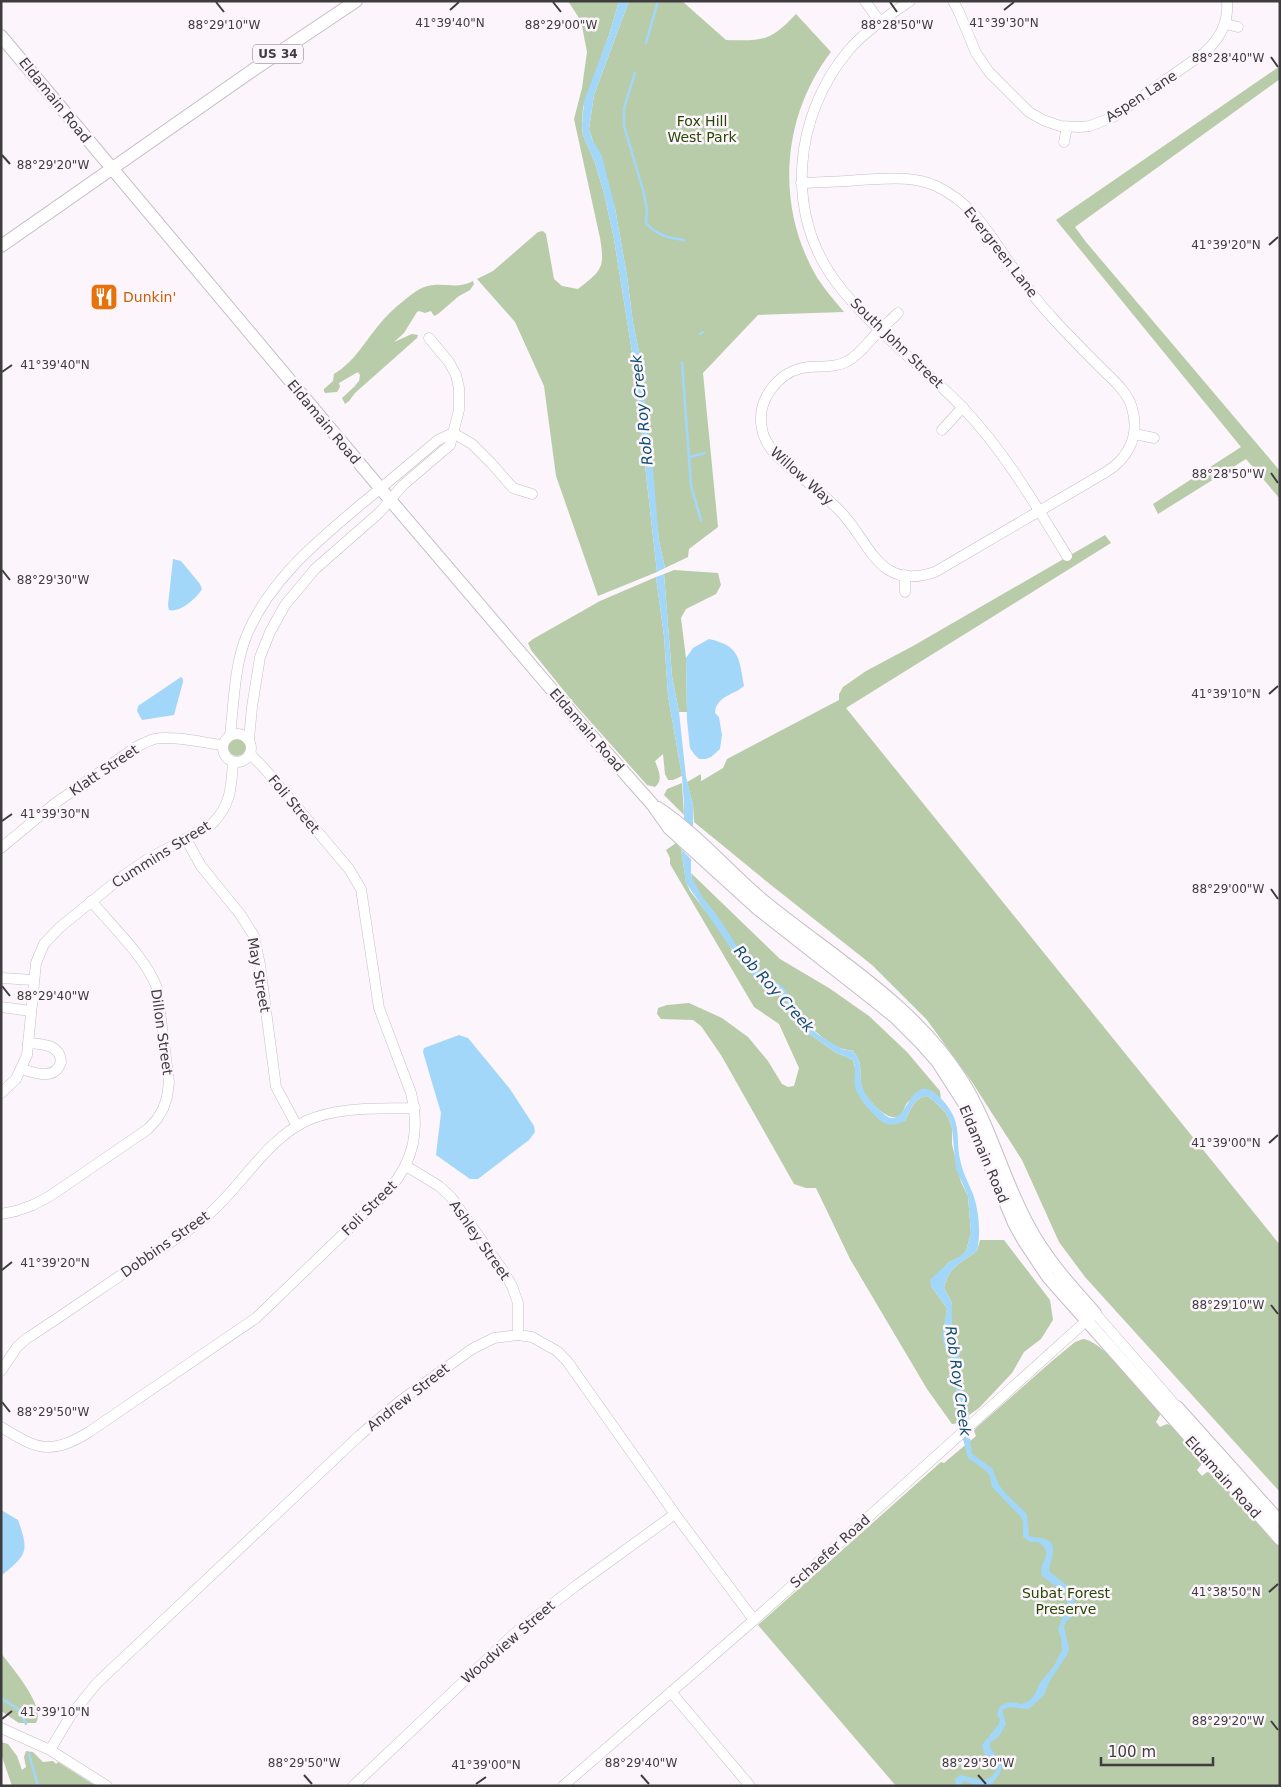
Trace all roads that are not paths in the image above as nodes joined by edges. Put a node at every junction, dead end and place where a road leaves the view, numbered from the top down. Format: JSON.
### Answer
{"nodes":[{"id":1,"x":356,"y":1,"type":"edge"},
{"id":2,"x":865,"y":1,"type":"edge"},
{"id":3,"x":910,"y":1,"type":"edge"},
{"id":4,"x":953,"y":1,"type":"edge"},
{"id":5,"x":1227,"y":1,"type":"edge"},
{"id":6,"x":880,"y":22,"type":"junction"},
{"id":7,"x":1226,"y":24,"type":"junction"},
{"id":8,"x":1238,"y":27,"type":"dead end"},
{"id":9,"x":1,"y":36,"type":"edge"},
{"id":10,"x":1067,"y":127,"type":"junction"},
{"id":11,"x":1064,"y":142,"type":"dead end"},
{"id":12,"x":112,"y":170,"type":"junction"},
{"id":13,"x":801,"y":183,"type":"junction"},
{"id":14,"x":1,"y":246,"type":"edge"},
{"id":15,"x":898,"y":313,"type":"dead end"},
{"id":16,"x":880,"y":329,"type":"junction"},
{"id":17,"x":429,"y":338,"type":"dead end"},
{"id":18,"x":963,"y":407,"type":"junction"},
{"id":19,"x":942,"y":430,"type":"dead end"},
{"id":20,"x":453,"y":433,"type":"junction"},
{"id":21,"x":1135,"y":434,"type":"junction"},
{"id":22,"x":1154,"y":438,"type":"dead end"},
{"id":23,"x":380,"y":488,"type":"junction"},
{"id":24,"x":532,"y":494,"type":"dead end"},
{"id":25,"x":391,"y":501,"type":"junction"},
{"id":26,"x":1040,"y":510,"type":"junction"},
{"id":27,"x":1066,"y":556,"type":"dead end"},
{"id":28,"x":905,"y":576,"type":"junction"},
{"id":29,"x":905,"y":592,"type":"dead end"},
{"id":30,"x":230,"y":735,"type":"junction"},
{"id":31,"x":249,"y":739,"type":"junction"},
{"id":32,"x":222,"y":745,"type":"junction"},
{"id":33,"x":250,"y":754,"type":"junction"},
{"id":34,"x":233,"y":763,"type":"junction"},
{"id":35,"x":186,"y":839,"type":"junction"},
{"id":36,"x":1,"y":848,"type":"edge"},
{"id":37,"x":92,"y":901,"type":"junction"},
{"id":38,"x":1,"y":978,"type":"edge"},
{"id":39,"x":34,"y":980,"type":"junction"},
{"id":40,"x":1,"y":1007,"type":"edge"},
{"id":41,"x":31,"y":1011,"type":"junction"},
{"id":42,"x":28,"y":1043,"type":"junction"},
{"id":43,"x":22,"y":1069,"type":"junction"},
{"id":44,"x":1,"y":1093,"type":"edge"},
{"id":45,"x":415,"y":1108,"type":"junction"},
{"id":46,"x":297,"y":1126,"type":"junction"},
{"id":47,"x":406,"y":1166,"type":"junction"},
{"id":48,"x":1,"y":1214,"type":"edge"},
{"id":49,"x":1090,"y":1317,"type":"junction"},
{"id":50,"x":518,"y":1335,"type":"junction"},
{"id":51,"x":1,"y":1371,"type":"edge"},
{"id":52,"x":1178,"y":1407,"type":"joint"},
{"id":53,"x":1,"y":1427,"type":"edge"},
{"id":54,"x":1216,"y":1459,"type":"junction"},
{"id":55,"x":676,"y":1514,"type":"junction"},
{"id":56,"x":1280,"y":1522,"type":"edge"},
{"id":57,"x":1280,"y":1539,"type":"edge"},
{"id":58,"x":754,"y":1620,"type":"junction"},
{"id":59,"x":671,"y":1692,"type":"junction"},
{"id":60,"x":1,"y":1728,"type":"edge"},
{"id":61,"x":46,"y":1747,"type":"junction"},
{"id":62,"x":107,"y":1786,"type":"edge"},
{"id":63,"x":354,"y":1786,"type":"edge"},
{"id":64,"x":562,"y":1786,"type":"edge"},
{"id":65,"x":750,"y":1786,"type":"edge"}],
"edges":[{"from":1,"to":12,"type":"main road","number":"US 34"},
{"from":2,"to":6,"type":"street"},
{"from":3,"to":6,"type":"street","name":"South John Street"},
{"from":4,"to":10,"type":"street","name":"Aspen Lane"},
{"from":5,"to":7,"type":"street"},
{"from":6,"to":13,"type":"street","name":"South John Street"},
{"from":7,"to":8,"type":"street"},
{"from":7,"to":10,"type":"street","name":"Aspen Lane"},
{"from":9,"to":12,"type":"main road","name":"Eldamain Road"},
{"from":10,"to":11,"type":"street"},
{"from":12,"to":14,"type":"main road","number":"US 34"},
{"from":12,"to":23,"type":"main road","name":"Eldamain Road"},
{"from":13,"to":16,"type":"street","name":"South John Street"},
{"from":13,"to":21,"type":"street","name":"Evergreen Lane"},
{"from":15,"to":16,"type":"street","name":"Willow Way"},
{"from":16,"to":18,"type":"street","name":"South John Street"},
{"from":16,"to":28,"type":"street","name":"Willow Way"},
{"from":17,"to":20,"type":"street"},
{"from":18,"to":19,"type":"street"},
{"from":18,"to":26,"type":"street","name":"South John Street"},
{"from":20,"to":23,"type":"street"},
{"from":20,"to":24,"type":"street"},
{"from":20,"to":25,"type":"street"},
{"from":21,"to":22,"type":"street"},
{"from":21,"to":26,"type":"street"},
{"from":23,"to":25,"type":"main road","name":"Eldamain Road"},
{"from":23,"to":30,"type":"street"},
{"from":25,"to":31,"type":"street"},
{"from":25,"to":49,"type":"main road","name":"Eldamain Road"},
{"from":26,"to":27,"type":"street","name":"South John Street"},
{"from":26,"to":28,"type":"street"},
{"from":28,"to":29,"type":"street"},
{"from":30,"to":31,"type":"street"},
{"from":30,"to":32,"type":"street"},
{"from":31,"to":33,"type":"street"},
{"from":32,"to":34,"type":"street"},
{"from":32,"to":36,"type":"street","name":"Klatt Street"},
{"from":33,"to":34,"type":"street"},
{"from":33,"to":45,"type":"street","name":"Foli Street"},
{"from":34,"to":35,"type":"street","name":"Cummins Street"},
{"from":35,"to":37,"type":"street","name":"Cummins Street"},
{"from":35,"to":46,"type":"street","name":"May Street"},
{"from":37,"to":39,"type":"street","name":"Cummins Street"},
{"from":37,"to":48,"type":"street","name":"Dillon Street"},
{"from":38,"to":39,"type":"street"},
{"from":39,"to":41,"type":"street","name":"Cummins Street"},
{"from":40,"to":41,"type":"street"},
{"from":41,"to":42,"type":"street","name":"Cummins Street"},
{"from":42,"to":43,"type":"street","name":"Cummins Street"},
{"from":42,"to":43,"type":"street"},
{"from":43,"to":44,"type":"street","name":"Cummins Street"},
{"from":45,"to":46,"type":"street","name":"Dobbins Street"},
{"from":45,"to":47,"type":"street","name":"Foli Street"},
{"from":46,"to":51,"type":"street","name":"Dobbins Street"},
{"from":47,"to":50,"type":"street","name":"Ashley Street"},
{"from":47,"to":53,"type":"street","name":"Foli Street"},
{"from":49,"to":52,"type":"street","name":"Eldamain Road"},
{"from":49,"to":54,"type":"main road","name":"Eldamain Road"},
{"from":49,"to":58,"type":"street","name":"Schaefer Road"},
{"from":50,"to":55,"type":"street","name":"Andrew Street"},
{"from":50,"to":61,"type":"street","name":"Andrew Street"},
{"from":52,"to":54,"type":"main road","name":"Eldamain Road"},
{"from":54,"to":56,"type":"main road","name":"Eldamain Road"},
{"from":54,"to":57,"type":"main road","name":"Eldamain Road"},
{"from":55,"to":58,"type":"street","name":"Andrew Street"},
{"from":55,"to":63,"type":"street","name":"Woodview Street"},
{"from":58,"to":59,"type":"street","name":"Schaefer Road"},
{"from":59,"to":64,"type":"street","name":"Schaefer Road"},
{"from":59,"to":65,"type":"street"},
{"from":60,"to":61,"type":"street"},
{"from":61,"to":62,"type":"street"}]}
